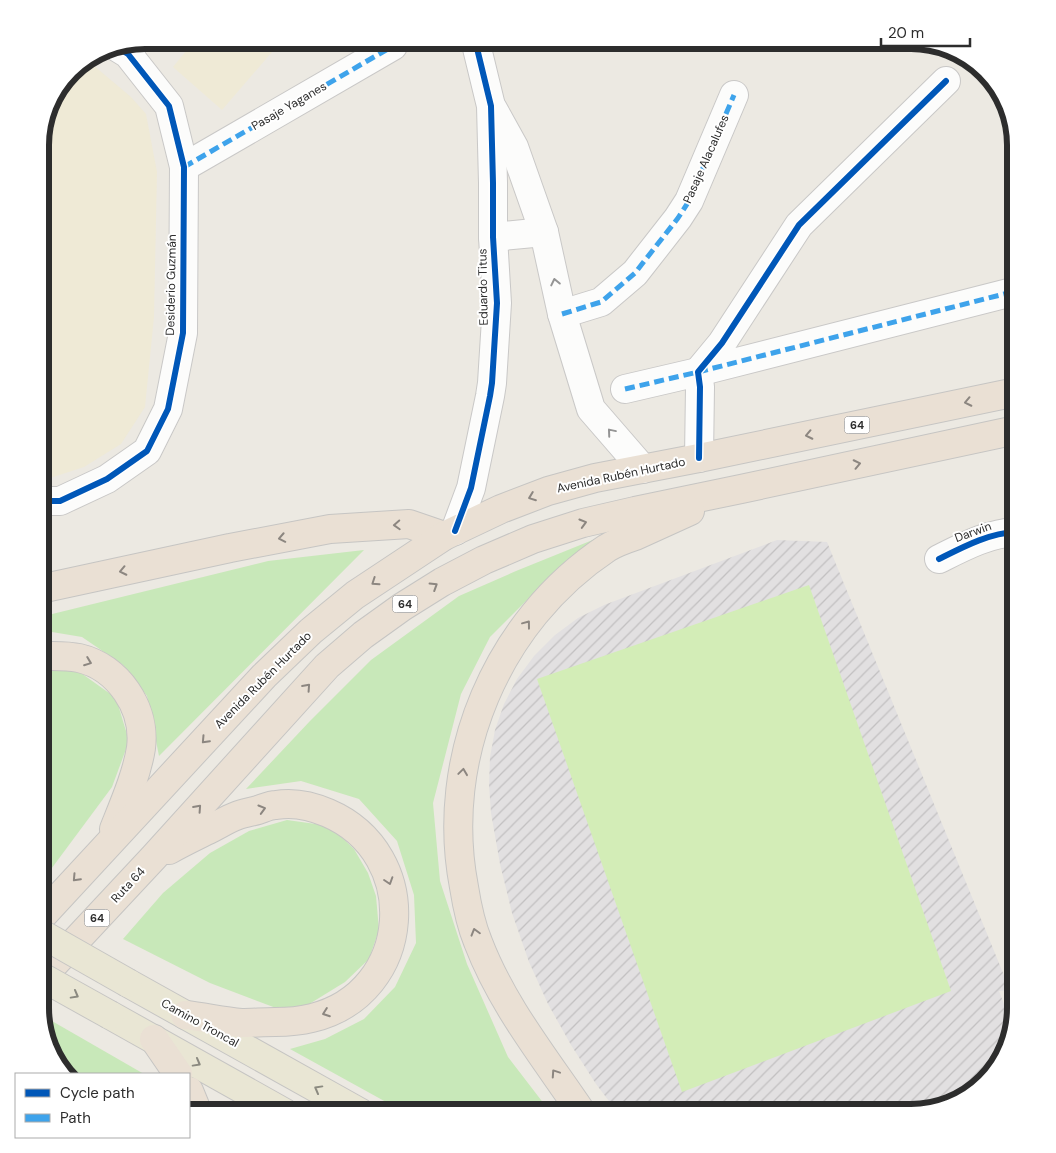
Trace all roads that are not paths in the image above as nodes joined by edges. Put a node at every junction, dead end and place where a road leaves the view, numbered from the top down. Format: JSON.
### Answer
{"nodes":[{"id":1,"x":388,"y":49,"type":"edge"},
{"id":2,"x":476,"y":49,"type":"edge"},
{"id":3,"x":129,"y":50,"type":"edge"},
{"id":4,"x":946,"y":81,"type":"dead end"},
{"id":5,"x":734,"y":95,"type":"dead end"},
{"id":6,"x":491,"y":106,"type":"junction"},
{"id":7,"x":184,"y":167,"type":"junction"},
{"id":8,"x":544,"y":232,"type":"junction"},
{"id":9,"x":493,"y":237,"type":"junction"},
{"id":10,"x":1007,"y":293,"type":"edge"},
{"id":11,"x":562,"y":314,"type":"junction"},
{"id":12,"x":698,"y":372,"type":"junction"},
{"id":13,"x":625,"y":389,"type":"dead end"},
{"id":14,"x":1007,"y":394,"type":"edge"},
{"id":15,"x":1007,"y":432,"type":"edge"},
{"id":16,"x":699,"y":458,"type":"junction"},
{"id":17,"x":642,"y":469,"type":"junction"},
{"id":18,"x":741,"y":489,"type":"junction"},
{"id":19,"x":49,"y":501,"type":"edge"},
{"id":20,"x":1007,"y":532,"type":"edge"},
{"id":21,"x":450,"y":533,"type":"junction"},
{"id":22,"x":939,"y":559,"type":"dead end"},
{"id":23,"x":49,"y":586,"type":"edge"},
{"id":24,"x":49,"y":656,"type":"edge"},
{"id":25,"x":110,"y":842,"type":"junction"},
{"id":26,"x":154,"y":857,"type":"junction"},
{"id":27,"x":49,"y":908,"type":"edge"},
{"id":28,"x":49,"y":939,"type":"edge"},
{"id":29,"x":49,"y":968,"type":"edge"},
{"id":30,"x":49,"y":983,"type":"edge"},
{"id":31,"x":185,"y":1015,"type":"junction"},
{"id":32,"x":154,"y":1039,"type":"junction"},
{"id":33,"x":177,"y":1073,"type":"edge"},
{"id":34,"x":269,"y":1104,"type":"edge"},
{"id":35,"x":345,"y":1104,"type":"edge"},
{"id":36,"x":576,"y":1104,"type":"edge"}],
"edges":[{"from":1,"to":7,"type":"street","name":"Pasaje Yaganes"},
{"from":2,"to":6,"type":"street","name":"Eduardo Titus"},
{"from":3,"to":7,"type":"street","name":"Desiderio Guzmán"},
{"from":4,"to":12,"type":"street"},
{"from":5,"to":11,"type":"street","name":"Pasaje Alacalufes"},
{"from":6,"to":8,"type":"street","name":"Eduardo Titus"},
{"from":6,"to":9,"type":"street","name":"Eduardo Titus"},
{"from":7,"to":19,"type":"street","name":"Desiderio Guzmán"},
{"from":8,"to":9,"type":"street"},
{"from":11,"to":8,"type":"street","name":"Eduardo Titus","one_way":true},
{"from":9,"to":21,"type":"street","name":"Eduardo Titus"},
{"from":10,"to":12,"type":"street"},
{"from":17,"to":11,"type":"street","name":"Eduardo Titus","one_way":true},
{"from":12,"to":13,"type":"street"},
{"from":12,"to":16,"type":"street"},
{"from":14,"to":16,"type":"highway","name":"Avenida Rubén Hurtado","number":"64","one_way":true},
{"from":18,"to":15,"type":"highway","number":"64","one_way":true},
{"from":16,"to":17,"type":"highway","name":"Avenida Rubén Hurtado","number":"64"},
{"from":17,"to":21,"type":"highway","name":"Avenida Rubén Hurtado","number":"64","one_way":true},
{"from":26,"to":18,"type":"highway","number":"64","one_way":true},
{"from":36,"to":18,"type":"highway","one_way":true},
{"from":20,"to":22,"type":"street","name":"Darwin"},
{"from":21,"to":23,"type":"highway","one_way":true},
{"from":21,"to":25,"type":"highway","name":"Avenida Rubén Hurtado","number":"64","one_way":true},
{"from":24,"to":25,"type":"highway","one_way":true},
{"from":25,"to":27,"type":"highway","number":"64","one_way":true},
{"from":26,"to":29,"type":"highway","name":"Ruta 64","number":"64"},
{"from":26,"to":31,"type":"highway","one_way":true},
{"from":28,"to":31,"type":"main road","name":"Camino Troncal","bridge":true},
{"from":30,"to":32,"type":"main road","one_way":true,"bridge":true},
{"from":35,"to":31,"type":"main road","name":"Camino Troncal","one_way":true},
{"from":32,"to":33,"type":"highway"},
{"from":32,"to":34,"type":"main road","one_way":true}]}
